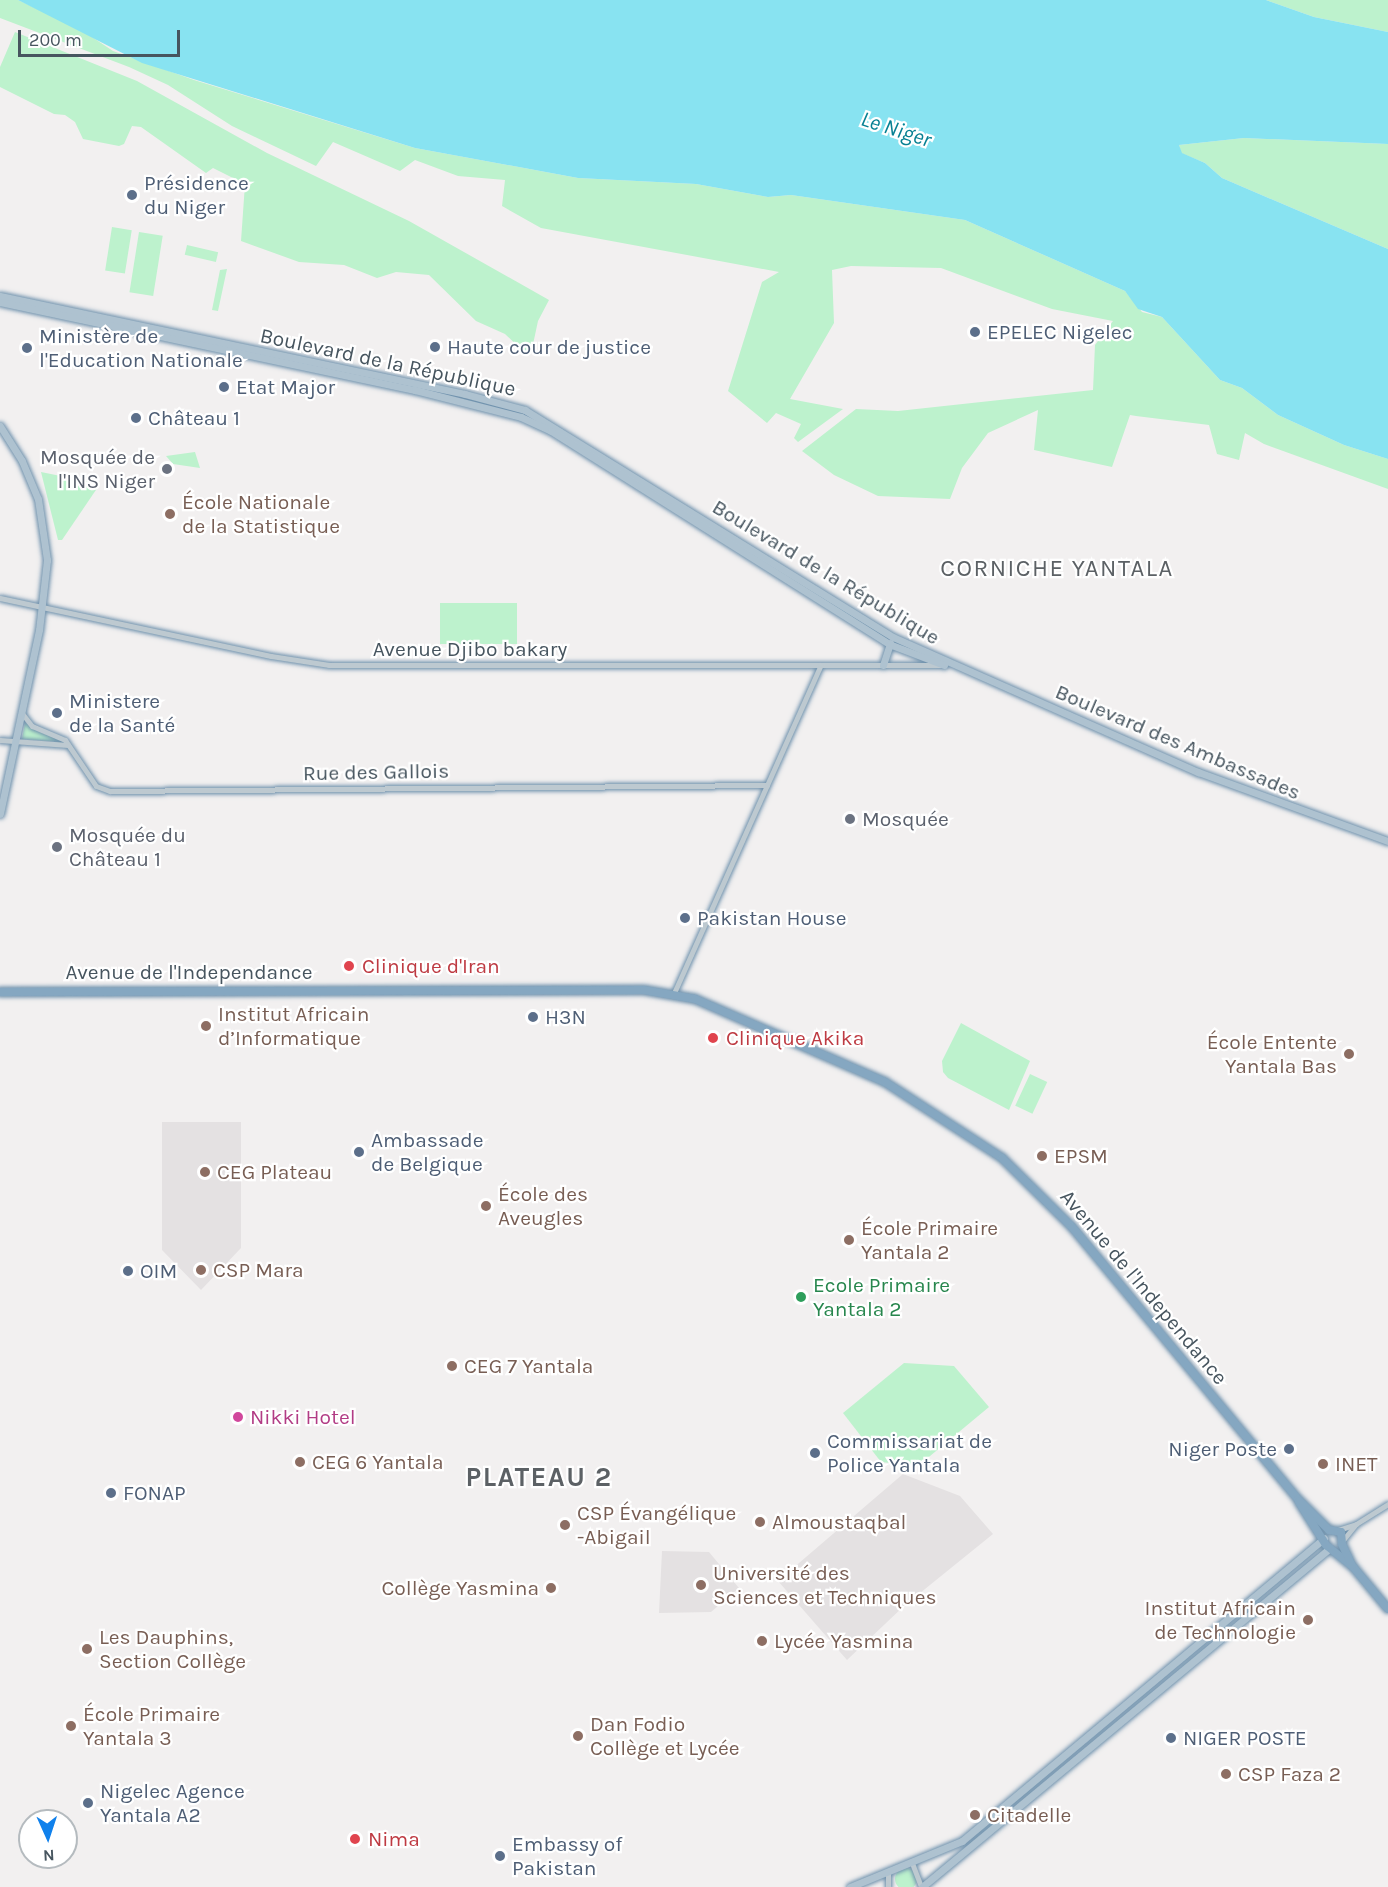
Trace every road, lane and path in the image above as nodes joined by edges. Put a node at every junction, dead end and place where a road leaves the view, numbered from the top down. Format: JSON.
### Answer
{"nodes":[{"id":1,"x":0,"y":296,"type":"edge"},
{"id":2,"x":0,"y":302,"type":"edge"},
{"id":3,"x":25,"y":305,"type":"junction"},
{"id":4,"x":0,"y":426,"type":"edge"},
{"id":5,"x":0,"y":598,"type":"edge"},
{"id":6,"x":43,"y":608,"type":"junction"},
{"id":7,"x":852,"y":616,"type":"junction"},
{"id":8,"x":893,"y":637,"type":"junction"},
{"id":9,"x":889,"y":644,"type":"junction"},
{"id":10,"x":944,"y":664,"type":"junction"},
{"id":11,"x":821,"y":665,"type":"junction"},
{"id":12,"x":883,"y":665,"type":"junction"},
{"id":13,"x":958,"y":668,"type":"joint"},
{"id":14,"x":21,"y":712,"type":"junction"},
{"id":15,"x":0,"y":740,"type":"edge"},
{"id":16,"x":15,"y":743,"type":"junction"},
{"id":17,"x":68,"y":745,"type":"junction"},
{"id":18,"x":767,"y":785,"type":"junction"},
{"id":19,"x":0,"y":814,"type":"edge"},
{"id":20,"x":1388,"y":841,"type":"edge"},
{"id":21,"x":0,"y":992,"type":"edge"},
{"id":22,"x":674,"y":993,"type":"junction"},
{"id":23,"x":1388,"y":1504,"type":"edge"},
{"id":24,"x":1356,"y":1524,"type":"junction"},
{"id":25,"x":1328,"y":1534,"type":"junction"},
{"id":26,"x":1343,"y":1542,"type":"junction"},
{"id":27,"x":1332,"y":1549,"type":"junction"},
{"id":28,"x":1354,"y":1568,"type":"junction"},
{"id":29,"x":1388,"y":1609,"type":"edge"},
{"id":30,"x":912,"y":1863,"type":"junction"},
{"id":31,"x":888,"y":1873,"type":"junction"},
{"id":32,"x":850,"y":1887,"type":"edge"},
{"id":33,"x":888,"y":1887,"type":"edge"},
{"id":34,"x":921,"y":1887,"type":"edge"}],
"edges":[{"from":1,"to":3,"type":"main road","name":"Boulevard de la République"},
{"from":2,"to":3,"type":"main road","name":"Boulevard de la République"},
{"from":3,"to":7,"type":"main road","name":"Boulevard de la République"},
{"from":4,"to":6,"type":"main road"},
{"from":5,"to":6,"type":"street","name":"Avenue Djibo bakary"},
{"from":6,"to":11,"type":"street","name":"Avenue Djibo bakary"},
{"from":6,"to":14,"type":"main road"},
{"from":7,"to":8,"type":"main road","name":"Boulevard de la République"},
{"from":7,"to":9,"type":"main road","name":"Boulevard de la République"},
{"from":8,"to":9,"type":"main road"},
{"from":8,"to":10,"type":"main road","name":"Boulevard de la République"},
{"from":9,"to":10,"type":"main road","name":"Boulevard de la République"},
{"from":9,"to":12,"type":"main road"},
{"from":10,"to":12,"type":"street","name":"Avenue Djibo bakary"},
{"from":10,"to":13,"type":"main road","name":"Boulevard de la République"},
{"from":11,"to":12,"type":"street","name":"Avenue Djibo bakary"},
{"from":11,"to":18,"type":"street"},
{"from":13,"to":20,"type":"main road","name":"Boulevard des Ambassades"},
{"from":14,"to":16,"type":"main road"},
{"from":14,"to":17,"type":"street","name":"Rue des Gallois"},
{"from":15,"to":16,"type":"street"},
{"from":16,"to":17,"type":"street"},
{"from":16,"to":19,"type":"main road"},
{"from":17,"to":18,"type":"street","name":"Rue des Gallois"},
{"from":18,"to":22,"type":"street"},
{"from":21,"to":22,"type":"highway","name":"Avenue de l'Independance"},
{"from":22,"to":25,"type":"highway","name":"Avenue de l'Independance"},
{"from":23,"to":24,"type":"street"},
{"from":24,"to":25,"type":"street"},
{"from":24,"to":26,"type":"street"},
{"from":25,"to":26,"type":"highway"},
{"from":25,"to":27,"type":"highway"},
{"from":25,"to":30,"type":"main road"},
{"from":26,"to":27,"type":"highway"},
{"from":26,"to":28,"type":"highway"},
{"from":27,"to":28,"type":"highway"},
{"from":27,"to":34,"type":"main road"},
{"from":28,"to":29,"type":"highway"},
{"from":30,"to":31,"type":"main road"},
{"from":30,"to":34,"type":"street"},
{"from":31,"to":32,"type":"main road"},
{"from":31,"to":33,"type":"street"}]}
